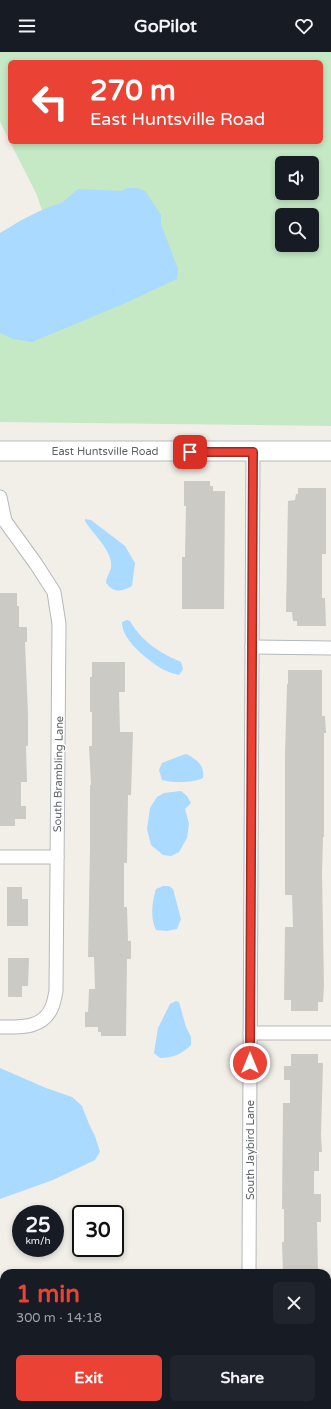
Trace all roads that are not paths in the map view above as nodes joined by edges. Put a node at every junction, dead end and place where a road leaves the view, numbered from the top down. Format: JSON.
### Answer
{"nodes":[{"id":1,"x":0,"y":451,"type":"edge"},
{"id":2,"x":253,"y":452,"type":"junction"},
{"id":3,"x":331,"y":452,"type":"edge"},
{"id":4,"x":0,"y":497,"type":"edge"},
{"id":5,"x":252,"y":647,"type":"junction"},
{"id":6,"x":331,"y":648,"type":"edge"},
{"id":7,"x":0,"y":856,"type":"edge"},
{"id":8,"x":57,"y":857,"type":"junction"},
{"id":9,"x":0,"y":1027,"type":"edge"},
{"id":10,"x":250,"y":1032,"type":"junction"},
{"id":11,"x":331,"y":1033,"type":"edge"},
{"id":12,"x":249,"y":1269,"type":"edge"}],
"edges":[{"from":1,"to":2,"type":"main road","name":"East Huntsville Road"},
{"from":2,"to":3,"type":"main road","name":"East Huntsville Road"},
{"from":2,"to":5,"type":"street","name":"South Jaybird Lane"},
{"from":4,"to":8,"type":"street","name":"South Brambling Lane"},
{"from":5,"to":6,"type":"street"},
{"from":5,"to":10,"type":"street","name":"South Jaybird Lane"},
{"from":7,"to":8,"type":"street"},
{"from":8,"to":9,"type":"street","name":"South Brambling Lane"},
{"from":10,"to":11,"type":"street"},
{"from":10,"to":12,"type":"street","name":"South Jaybird Lane"}]}
